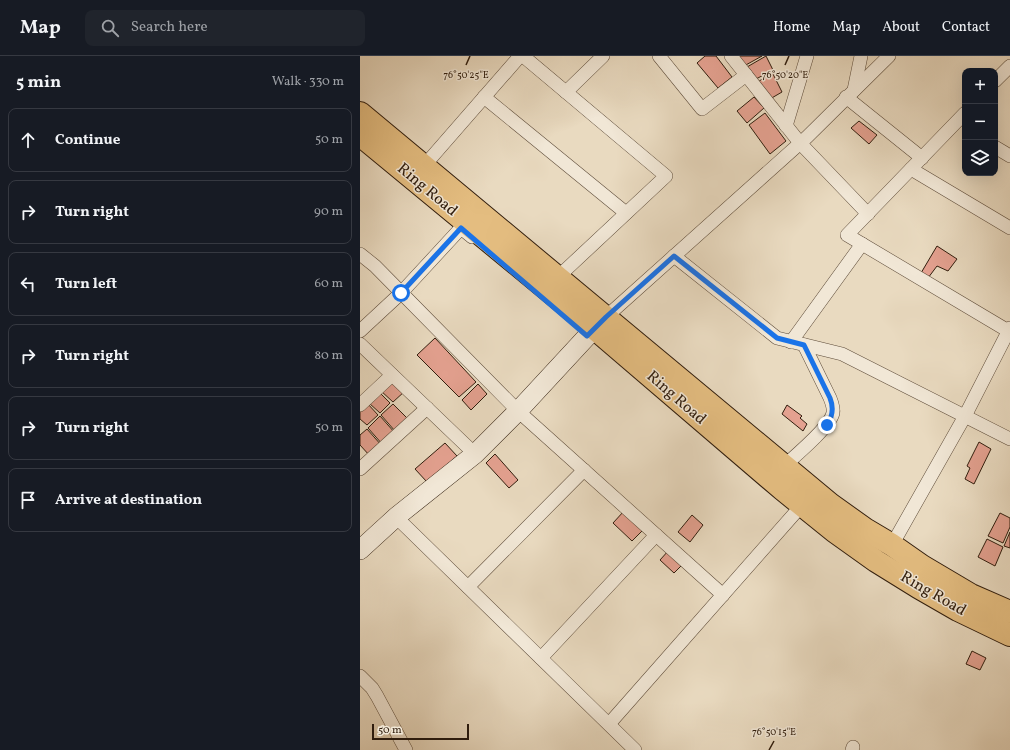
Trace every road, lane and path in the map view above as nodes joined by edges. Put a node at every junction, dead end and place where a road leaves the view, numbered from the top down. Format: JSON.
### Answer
{"nodes":[{"id":1,"x":522,"y":56,"type":"edge"},
{"id":2,"x":603,"y":56,"type":"edge"},
{"id":3,"x":659,"y":56,"type":"edge"},
{"id":4,"x":731,"y":56,"type":"edge"},
{"id":5,"x":807,"y":56,"type":"edge"},
{"id":6,"x":860,"y":56,"type":"edge"},
{"id":7,"x":890,"y":56,"type":"edge"},
{"id":8,"x":1010,"y":66,"type":"edge"},
{"id":9,"x":746,"y":75,"type":"junction"},
{"id":10,"x":998,"y":78,"type":"edge"},
{"id":11,"x":566,"y":92,"type":"junction"},
{"id":12,"x":850,"y":94,"type":"junction"},
{"id":13,"x":484,"y":97,"type":"junction"},
{"id":14,"x":360,"y":113,"type":"edge"},
{"id":15,"x":786,"y":126,"type":"junction"},
{"id":16,"x":960,"y":126,"type":"edge"},
{"id":17,"x":360,"y":135,"type":"edge"},
{"id":18,"x":800,"y":143,"type":"junction"},
{"id":19,"x":998,"y":149,"type":"edge"},
{"id":20,"x":1010,"y":156,"type":"edge"},
{"id":21,"x":922,"y":158,"type":"junction"},
{"id":22,"x":424,"y":166,"type":"junction"},
{"id":23,"x":911,"y":169,"type":"junction"},
{"id":24,"x":626,"y":213,"type":"junction"},
{"id":25,"x":868,"y":214,"type":"junction"},
{"id":26,"x":1010,"y":228,"type":"edge"},
{"id":27,"x":862,"y":244,"type":"junction"},
{"id":28,"x":360,"y":254,"type":"edge"},
{"id":29,"x":674,"y":256,"type":"junction"},
{"id":30,"x":558,"y":277,"type":"junction"},
{"id":31,"x":401,"y":293,"type":"junction"},
{"id":32,"x":596,"y":327,"type":"junction"},
{"id":33,"x":360,"y":330,"type":"edge"},
{"id":34,"x":1010,"y":331,"type":"edge"},
{"id":35,"x":797,"y":343,"type":"junction"},
{"id":36,"x":360,"y":344,"type":"edge"},
{"id":37,"x":392,"y":375,"type":"junction"},
{"id":38,"x":360,"y":405,"type":"edge"},
{"id":39,"x":427,"y":408,"type":"junction"},
{"id":40,"x":518,"y":411,"type":"junction"},
{"id":41,"x":965,"y":416,"type":"junction"},
{"id":42,"x":1010,"y":438,"type":"edge"},
{"id":43,"x":475,"y":454,"type":"junction"},
{"id":44,"x":784,"y":466,"type":"junction"},
{"id":45,"x":360,"y":469,"type":"edge"},
{"id":46,"x":584,"y":470,"type":"junction"},
{"id":47,"x":802,"y":505,"type":"junction"},
{"id":48,"x":396,"y":517,"type":"junction"},
{"id":49,"x":656,"y":535,"type":"junction"},
{"id":50,"x":892,"y":546,"type":"junction"},
{"id":51,"x":360,"y":550,"type":"edge"},
{"id":52,"x":468,"y":587,"type":"junction"},
{"id":53,"x":723,"y":595,"type":"junction"},
{"id":54,"x":1010,"y":612,"type":"edge"},
{"id":55,"x":1010,"y":635,"type":"edge"},
{"id":56,"x":541,"y":658,"type":"junction"},
{"id":57,"x":360,"y":676,"type":"edge"},
{"id":58,"x":609,"y":724,"type":"junction"},
{"id":59,"x":406,"y":750,"type":"edge"},
{"id":60,"x":635,"y":750,"type":"edge"}],
"edges":[{"from":1,"to":11,"type":"street"},
{"from":1,"to":13,"type":"street"},
{"from":2,"to":11,"type":"street"},
{"from":3,"to":9,"type":"street"},
{"from":4,"to":9,"type":"street"},
{"from":5,"to":15,"type":"street"},
{"from":6,"to":12,"type":"street"},
{"from":7,"to":12,"type":"street"},
{"from":8,"to":10,"type":"street"},
{"from":9,"to":15,"type":"street"},
{"from":11,"to":24,"type":"street"},
{"from":12,"to":18,"type":"street"},
{"from":12,"to":21,"type":"street"},
{"from":13,"to":22,"type":"street"},
{"from":13,"to":24,"type":"street"},
{"from":14,"to":22,"type":"highway","name":"Ring Road"},
{"from":15,"to":18,"type":"street"},
{"from":16,"to":21,"type":"street"},
{"from":17,"to":32,"type":"highway","name":"Ring Road"},
{"from":18,"to":25,"type":"street"},
{"from":18,"to":29,"type":"street"},
{"from":19,"to":20,"type":"street"},
{"from":21,"to":23,"type":"street"},
{"from":22,"to":30,"type":"highway","name":"Ring Road"},
{"from":23,"to":25,"type":"street"},
{"from":23,"to":26,"type":"street"},
{"from":24,"to":30,"type":"street"},
{"from":25,"to":27,"type":"street"},
{"from":27,"to":34,"type":"street"},
{"from":27,"to":35,"type":"street"},
{"from":28,"to":31,"type":"street"},
{"from":29,"to":32,"type":"street"},
{"from":29,"to":35,"type":"street"},
{"from":30,"to":32,"type":"highway","name":"Ring Road"},
{"from":31,"to":32,"type":"street"},
{"from":31,"to":33,"type":"street"},
{"from":31,"to":40,"type":"street"},
{"from":32,"to":40,"type":"street"},
{"from":32,"to":44,"type":"highway","name":"Ring Road"},
{"from":32,"to":47,"type":"highway","name":"Ring Road"},
{"from":34,"to":41,"type":"street"},
{"from":35,"to":41,"type":"street"},
{"from":35,"to":44,"type":"street"},
{"from":36,"to":37,"type":"street"},
{"from":37,"to":38,"type":"street"},
{"from":37,"to":39,"type":"street"},
{"from":39,"to":43,"type":"street"},
{"from":39,"to":45,"type":"street"},
{"from":40,"to":43,"type":"street"},
{"from":40,"to":46,"type":"street"},
{"from":41,"to":42,"type":"street"},
{"from":41,"to":50,"type":"street"},
{"from":43,"to":48,"type":"street"},
{"from":44,"to":50,"type":"highway","name":"Ring Road"},
{"from":46,"to":49,"type":"street"},
{"from":46,"to":52,"type":"street"},
{"from":47,"to":53,"type":"street"},
{"from":47,"to":55,"type":"highway","name":"Ring Road"},
{"from":48,"to":51,"type":"street"},
{"from":48,"to":52,"type":"street"},
{"from":49,"to":53,"type":"street"},
{"from":49,"to":56,"type":"street"},
{"from":50,"to":54,"type":"highway","name":"Ring Road"},
{"from":52,"to":56,"type":"street"},
{"from":53,"to":58,"type":"street"},
{"from":56,"to":58,"type":"street"},
{"from":57,"to":59,"type":"street"},
{"from":58,"to":60,"type":"street"}]}
